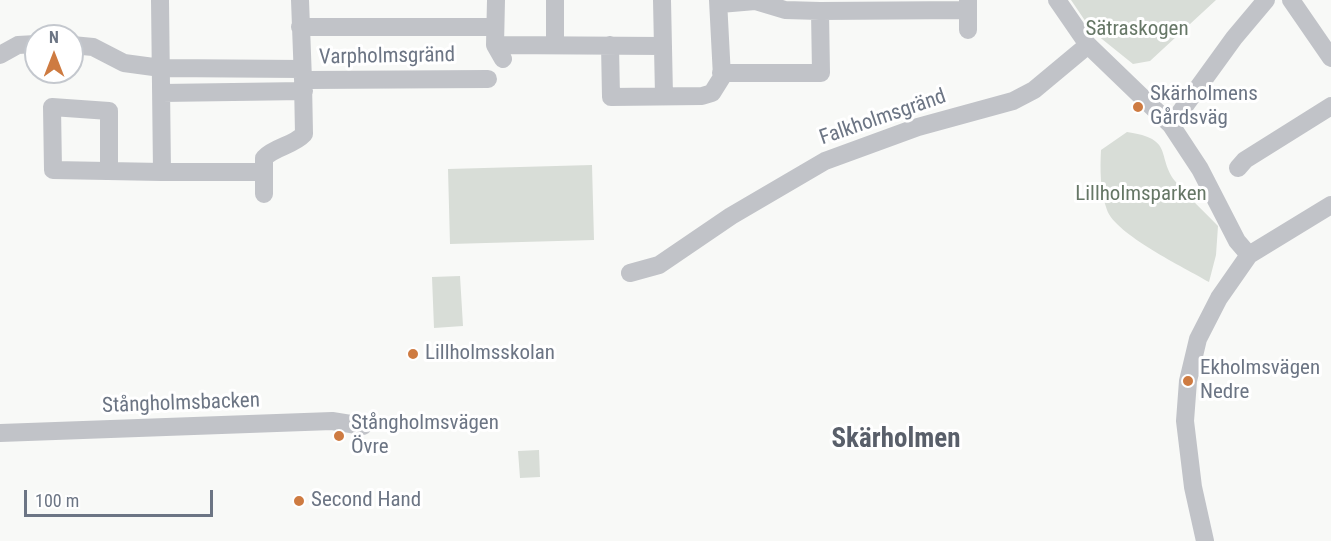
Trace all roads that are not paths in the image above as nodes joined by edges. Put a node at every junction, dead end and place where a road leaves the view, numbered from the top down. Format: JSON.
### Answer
{"nodes":[{"id":1,"x":160,"y":0,"type":"edge"},
{"id":2,"x":300,"y":0,"type":"edge"},
{"id":3,"x":496,"y":0,"type":"edge"},
{"id":4,"x":555,"y":0,"type":"edge"},
{"id":5,"x":662,"y":0,"type":"edge"},
{"id":6,"x":1057,"y":0,"type":"edge"},
{"id":7,"x":1266,"y":0,"type":"edge"},
{"id":8,"x":1290,"y":0,"type":"edge"},
{"id":9,"x":719,"y":2,"type":"edge"},
{"id":10,"x":915,"y":5,"type":"edge"},
{"id":11,"x":968,"y":5,"type":"edge"},
{"id":12,"x":843,"y":6,"type":"edge"},
{"id":13,"x":820,"y":11,"type":"junction"},
{"id":14,"x":300,"y":27,"type":"junction"},
{"id":15,"x":968,"y":30,"type":"dead end"},
{"id":16,"x":498,"y":43,"type":"junction"},
{"id":17,"x":555,"y":43,"type":"junction"},
{"id":18,"x":24,"y":45,"type":"edge"},
{"id":19,"x":610,"y":45,"type":"junction"},
{"id":20,"x":1088,"y":45,"type":"junction"},
{"id":21,"x":84,"y":46,"type":"edge"},
{"id":22,"x":663,"y":46,"type":"junction"},
{"id":23,"x":0,"y":56,"type":"edge"},
{"id":24,"x":1331,"y":58,"type":"edge"},
{"id":25,"x":161,"y":68,"type":"junction"},
{"id":26,"x":721,"y":72,"type":"junction"},
{"id":27,"x":488,"y":79,"type":"dead end"},
{"id":28,"x":303,"y":81,"type":"junction"},
{"id":29,"x":162,"y":93,"type":"junction"},
{"id":30,"x":664,"y":95,"type":"junction"},
{"id":31,"x":1331,"y":106,"type":"edge"},
{"id":32,"x":1172,"y":125,"type":"junction"},
{"id":33,"x":1238,"y":168,"type":"dead end"},
{"id":34,"x":110,"y":171,"type":"junction"},
{"id":35,"x":162,"y":172,"type":"junction"},
{"id":36,"x":264,"y":172,"type":"junction"},
{"id":37,"x":264,"y":194,"type":"dead end"},
{"id":38,"x":1331,"y":204,"type":"edge"},
{"id":39,"x":1249,"y":255,"type":"junction"},
{"id":40,"x":630,"y":273,"type":"dead end"},
{"id":41,"x":363,"y":426,"type":"dead end"},
{"id":42,"x":0,"y":433,"type":"edge"},
{"id":43,"x":1205,"y":541,"type":"edge"}],
"edges":[{"from":1,"to":25,"type":"street"},
{"from":2,"to":14,"type":"street"},
{"from":3,"to":16,"type":"street"},
{"from":4,"to":17,"type":"street"},
{"from":5,"to":22,"type":"street"},
{"from":6,"to":20,"type":"street"},
{"from":7,"to":32,"type":"street"},
{"from":8,"to":24,"type":"street"},
{"from":9,"to":13,"type":"street"},
{"from":9,"to":26,"type":"street"},
{"from":10,"to":11,"type":"street"},
{"from":10,"to":12,"type":"street"},
{"from":11,"to":15,"type":"street"},
{"from":12,"to":13,"type":"street"},
{"from":13,"to":26,"type":"street"},
{"from":14,"to":16,"type":"street","name":"Varpholmsgränd"},
{"from":14,"to":28,"type":"street"},
{"from":16,"to":17,"type":"street","name":"Varpholmsgränd"},
{"from":17,"to":19,"type":"street","name":"Varpholmsgränd"},
{"from":18,"to":23,"type":"street"},
{"from":19,"to":22,"type":"street","name":"Varpholmsgränd"},
{"from":19,"to":30,"type":"street"},
{"from":20,"to":32,"type":"street"},
{"from":20,"to":40,"type":"street","name":"Falkholmsgränd"},
{"from":21,"to":25,"type":"street"},
{"from":22,"to":30,"type":"street"},
{"from":25,"to":28,"type":"street"},
{"from":25,"to":29,"type":"street"},
{"from":26,"to":30,"type":"street"},
{"from":27,"to":28,"type":"street","name":"Varpholmsgränd"},
{"from":28,"to":29,"type":"street"},
{"from":28,"to":36,"type":"street","name":"Varpholmsgränd"},
{"from":29,"to":35,"type":"street"},
{"from":31,"to":33,"type":"street"},
{"from":32,"to":39,"type":"street"},
{"from":34,"to":34,"type":"street"},
{"from":34,"to":35,"type":"street"},
{"from":35,"to":36,"type":"street"},
{"from":36,"to":37,"type":"street"},
{"from":38,"to":39,"type":"street"},
{"from":39,"to":43,"type":"street"},
{"from":41,"to":42,"type":"street","name":"Stångholmsbacken"}]}
